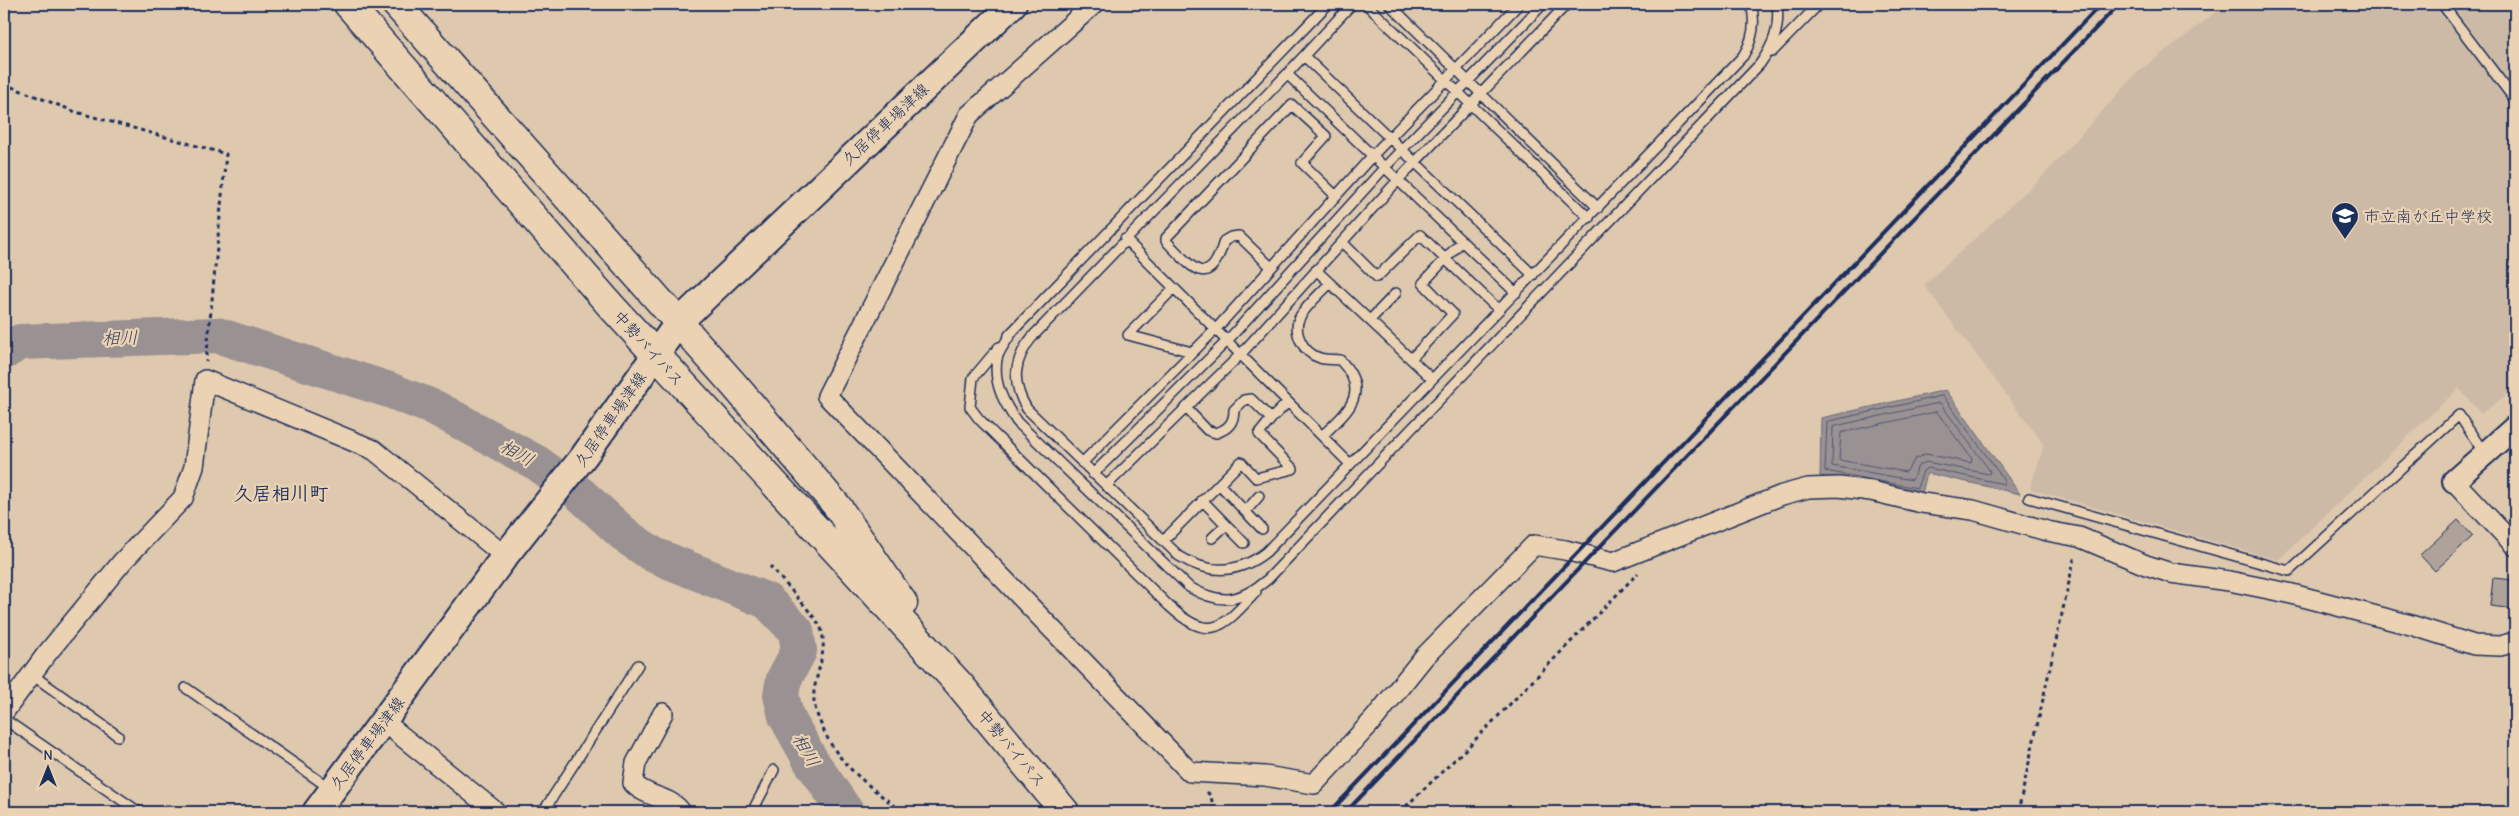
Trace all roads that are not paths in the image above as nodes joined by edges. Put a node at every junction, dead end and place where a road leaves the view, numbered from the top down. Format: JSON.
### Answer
{"nodes":[{"id":1,"x":348,"y":4,"type":"edge"},
{"id":2,"x":396,"y":4,"type":"edge"},
{"id":3,"x":1013,"y":4,"type":"edge"},
{"id":4,"x":1094,"y":4,"type":"edge"},
{"id":5,"x":1328,"y":4,"type":"edge"},
{"id":6,"x":1352,"y":4,"type":"edge"},
{"id":7,"x":1366,"y":4,"type":"edge"},
{"id":8,"x":1389,"y":4,"type":"edge"},
{"id":9,"x":1519,"y":4,"type":"edge"},
{"id":10,"x":1543,"y":4,"type":"edge"},
{"id":11,"x":1567,"y":4,"type":"edge"},
{"id":12,"x":1751,"y":4,"type":"edge"},
{"id":13,"x":1777,"y":4,"type":"edge"},
{"id":14,"x":1819,"y":4,"type":"edge"},
{"id":15,"x":2442,"y":4,"type":"edge"},
{"id":16,"x":1304,"y":56,"type":"junction"},
{"id":17,"x":1760,"y":64,"type":"junction"},
{"id":18,"x":1454,"y":70,"type":"junction"},
{"id":19,"x":1287,"y":74,"type":"junction"},
{"id":20,"x":1444,"y":80,"type":"junction"},
{"id":21,"x":1468,"y":82,"type":"junction"},
{"id":22,"x":1458,"y":93,"type":"junction"},
{"id":23,"x":1480,"y":95,"type":"junction"},
{"id":24,"x":2515,"y":100,"type":"edge"},
{"id":25,"x":1471,"y":104,"type":"junction"},
{"id":26,"x":1389,"y":138,"type":"junction"},
{"id":27,"x":1402,"y":150,"type":"junction"},
{"id":28,"x":1373,"y":155,"type":"junction"},
{"id":29,"x":1415,"y":162,"type":"junction"},
{"id":30,"x":1385,"y":167,"type":"junction"},
{"id":31,"x":1399,"y":179,"type":"junction"},
{"id":32,"x":1336,"y":196,"type":"junction"},
{"id":33,"x":1598,"y":208,"type":"junction"},
{"id":34,"x":1589,"y":218,"type":"junction"},
{"id":35,"x":1125,"y":240,"type":"junction"},
{"id":36,"x":1462,"y":241,"type":"junction"},
{"id":37,"x":1342,"y":242,"type":"junction"},
{"id":38,"x":1445,"y":259,"type":"junction"},
{"id":39,"x":1271,"y":267,"type":"junction"},
{"id":40,"x":1316,"y":270,"type":"junction"},
{"id":41,"x":1533,"y":275,"type":"junction"},
{"id":42,"x":1330,"y":283,"type":"junction"},
{"id":43,"x":1174,"y":288,"type":"junction"},
{"id":44,"x":1396,"y":293,"type":"dead end"},
{"id":45,"x":1516,"y":293,"type":"junction"},
{"id":46,"x":1498,"y":310,"type":"junction"},
{"id":47,"x":1370,"y":320,"type":"junction"},
{"id":48,"x":678,"y":323,"type":"junction"},
{"id":49,"x":1216,"y":328,"type":"junction"},
{"id":50,"x":1013,"y":331,"type":"junction"},
{"id":51,"x":1227,"y":341,"type":"junction"},
{"id":52,"x":1192,"y":352,"type":"junction"},
{"id":53,"x":655,"y":354,"type":"junction"},
{"id":54,"x":1240,"y":354,"type":"junction"},
{"id":55,"x":1411,"y":359,"type":"junction"},
{"id":56,"x":1432,"y":379,"type":"junction"},
{"id":57,"x":1288,"y":402,"type":"junction"},
{"id":58,"x":1186,"y":408,"type":"junction"},
{"id":59,"x":1271,"y":419,"type":"junction"},
{"id":60,"x":2515,"y":427,"type":"edge"},
{"id":61,"x":1322,"y":436,"type":"junction"},
{"id":62,"x":2484,"y":454,"type":"junction"},
{"id":63,"x":1082,"y":463,"type":"junction"},
{"id":64,"x":1350,"y":464,"type":"junction"},
{"id":65,"x":1093,"y":474,"type":"junction"},
{"id":66,"x":2454,"y":481,"type":"joint"},
{"id":67,"x":1219,"y":484,"type":"junction"},
{"id":68,"x":1106,"y":486,"type":"junction"},
{"id":69,"x":1259,"y":496,"type":"dead end"},
{"id":70,"x":2029,"y":498,"type":"dead end"},
{"id":71,"x":1202,"y":500,"type":"junction"},
{"id":72,"x":1246,"y":511,"type":"junction"},
{"id":73,"x":1226,"y":524,"type":"junction"},
{"id":74,"x":1262,"y":529,"type":"dead end"},
{"id":75,"x":1212,"y":538,"type":"dead end"},
{"id":76,"x":2513,"y":539,"type":"edge"},
{"id":77,"x":1162,"y":541,"type":"junction"},
{"id":78,"x":1244,"y":543,"type":"dead end"},
{"id":79,"x":505,"y":556,"type":"junction"},
{"id":80,"x":1268,"y":579,"type":"junction"},
{"id":81,"x":2515,"y":642,"type":"edge"},
{"id":82,"x":638,"y":665,"type":"dead end"},
{"id":83,"x":32,"y":674,"type":"junction"},
{"id":84,"x":959,"y":684,"type":"junction"},
{"id":85,"x":186,"y":688,"type":"dead end"},
{"id":86,"x":4,"y":712,"type":"edge"},
{"id":87,"x":663,"y":714,"type":"dead end"},
{"id":88,"x":4,"y":719,"type":"edge"},
{"id":89,"x":384,"y":722,"type":"junction"},
{"id":90,"x":118,"y":736,"type":"dead end"},
{"id":91,"x":774,"y":770,"type":"dead end"},
{"id":92,"x":326,"y":803,"type":"edge"},
{"id":93,"x":139,"y":812,"type":"edge"},
{"id":94,"x":496,"y":812,"type":"edge"},
{"id":95,"x":543,"y":812,"type":"edge"},
{"id":96,"x":681,"y":812,"type":"edge"},
{"id":97,"x":752,"y":812,"type":"edge"},
{"id":98,"x":1065,"y":812,"type":"edge"}],
"edges":[{"from":1,"to":53,"type":"highway","name":"中勢バイパス"},
{"from":2,"to":48,"type":"highway","name":"中勢バイパス"},
{"from":3,"to":48,"type":"main road","name":"久居停車場津線"},
{"from":4,"to":81,"type":"street"},
{"from":5,"to":50,"type":"lane"},
{"from":6,"to":16,"type":"lane"},
{"from":7,"to":20,"type":"lane"},
{"from":8,"to":18,"type":"lane"},
{"from":9,"to":18,"type":"lane"},
{"from":10,"to":21,"type":"lane"},
{"from":11,"to":23,"type":"lane"},
{"from":12,"to":33,"type":"lane"},
{"from":13,"to":17,"type":"lane"},
{"from":14,"to":17,"type":"lane"},
{"from":15,"to":24,"type":"lane"},
{"from":16,"to":19,"type":"lane"},
{"from":16,"to":26,"type":"lane"},
{"from":17,"to":80,"type":"lane"},
{"from":18,"to":20,"type":"lane"},
{"from":18,"to":21,"type":"lane"},
{"from":19,"to":28,"type":"lane"},
{"from":19,"to":35,"type":"lane"},
{"from":20,"to":22,"type":"lane"},
{"from":20,"to":26,"type":"lane"},
{"from":21,"to":22,"type":"lane"},
{"from":21,"to":23,"type":"lane"},
{"from":22,"to":25,"type":"lane"},
{"from":22,"to":27,"type":"lane"},
{"from":23,"to":25,"type":"lane"},
{"from":23,"to":33,"type":"lane"},
{"from":25,"to":29,"type":"lane"},
{"from":25,"to":34,"type":"lane"},
{"from":26,"to":27,"type":"lane"},
{"from":26,"to":28,"type":"lane"},
{"from":27,"to":29,"type":"lane"},
{"from":27,"to":30,"type":"lane"},
{"from":28,"to":30,"type":"lane"},
{"from":28,"to":32,"type":"lane"},
{"from":29,"to":31,"type":"lane"},
{"from":29,"to":41,"type":"lane"},
{"from":30,"to":31,"type":"lane"},
{"from":30,"to":51,"type":"lane"},
{"from":31,"to":36,"type":"lane"},
{"from":31,"to":37,"type":"lane"},
{"from":32,"to":39,"type":"lane"},
{"from":32,"to":39,"type":"lane"},
{"from":33,"to":34,"type":"lane"},
{"from":34,"to":41,"type":"lane"},
{"from":35,"to":43,"type":"lane"},
{"from":35,"to":63,"type":"lane"},
{"from":36,"to":38,"type":"lane"},
{"from":36,"to":45,"type":"lane"},
{"from":37,"to":38,"type":"lane"},
{"from":37,"to":40,"type":"lane"},
{"from":38,"to":46,"type":"lane"},
{"from":38,"to":55,"type":"lane"},
{"from":39,"to":49,"type":"lane"},
{"from":40,"to":42,"type":"lane"},
{"from":40,"to":54,"type":"lane"},
{"from":41,"to":45,"type":"lane"},
{"from":42,"to":47,"type":"lane"},
{"from":42,"to":61,"type":"lane"},
{"from":43,"to":49,"type":"lane"},
{"from":43,"to":52,"type":"lane"},
{"from":44,"to":47,"type":"lane"},
{"from":45,"to":46,"type":"lane"},
{"from":46,"to":56,"type":"lane"},
{"from":47,"to":55,"type":"lane"},
{"from":48,"to":53,"type":"main road","name":"久居停車場津線"},
{"from":48,"to":84,"type":"highway","name":"中勢バイパス"},
{"from":49,"to":51,"type":"lane"},
{"from":49,"to":52,"type":"lane"},
{"from":50,"to":80,"type":"lane"},
{"from":50,"to":80,"type":"lane"},
{"from":51,"to":54,"type":"lane"},
{"from":51,"to":65,"type":"lane"},
{"from":52,"to":63,"type":"lane"},
{"from":53,"to":79,"type":"main road","name":"久居停車場津線"},
{"from":53,"to":84,"type":"highway","name":"中勢バイパス"},
{"from":54,"to":57,"type":"lane"},
{"from":54,"to":58,"type":"lane"},
{"from":55,"to":56,"type":"lane"},
{"from":56,"to":64,"type":"lane"},
{"from":57,"to":59,"type":"lane"},
{"from":57,"to":61,"type":"lane"},
{"from":58,"to":59,"type":"lane"},
{"from":58,"to":68,"type":"lane"},
{"from":59,"to":67,"type":"lane"},
{"from":60,"to":62,"type":"street"},
{"from":61,"to":64,"type":"lane"},
{"from":62,"to":66,"type":"street"},
{"from":62,"to":70,"type":"lane"},
{"from":63,"to":65,"type":"lane"},
{"from":64,"to":77,"type":"lane"},
{"from":65,"to":68,"type":"lane"},
{"from":66,"to":76,"type":"street"},
{"from":67,"to":71,"type":"lane"},
{"from":67,"to":72,"type":"lane"},
{"from":68,"to":77,"type":"lane"},
{"from":69,"to":72,"type":"lane"},
{"from":71,"to":73,"type":"lane"},
{"from":71,"to":77,"type":"lane"},
{"from":72,"to":74,"type":"lane"},
{"from":73,"to":75,"type":"lane"},
{"from":73,"to":78,"type":"lane"},
{"from":79,"to":83,"type":"street"},
{"from":79,"to":89,"type":"main road","name":"久居停車場津線"},
{"from":82,"to":95,"type":"lane"},
{"from":83,"to":86,"type":"street"},
{"from":83,"to":90,"type":"lane"},
{"from":84,"to":98,"type":"highway","name":"中勢バイパス"},
{"from":85,"to":92,"type":"lane"},
{"from":87,"to":96,"type":"street"},
{"from":88,"to":93,"type":"lane"},
{"from":89,"to":92,"type":"main road","name":"久居停車場津線"},
{"from":89,"to":94,"type":"street"},
{"from":91,"to":97,"type":"lane"}]}
